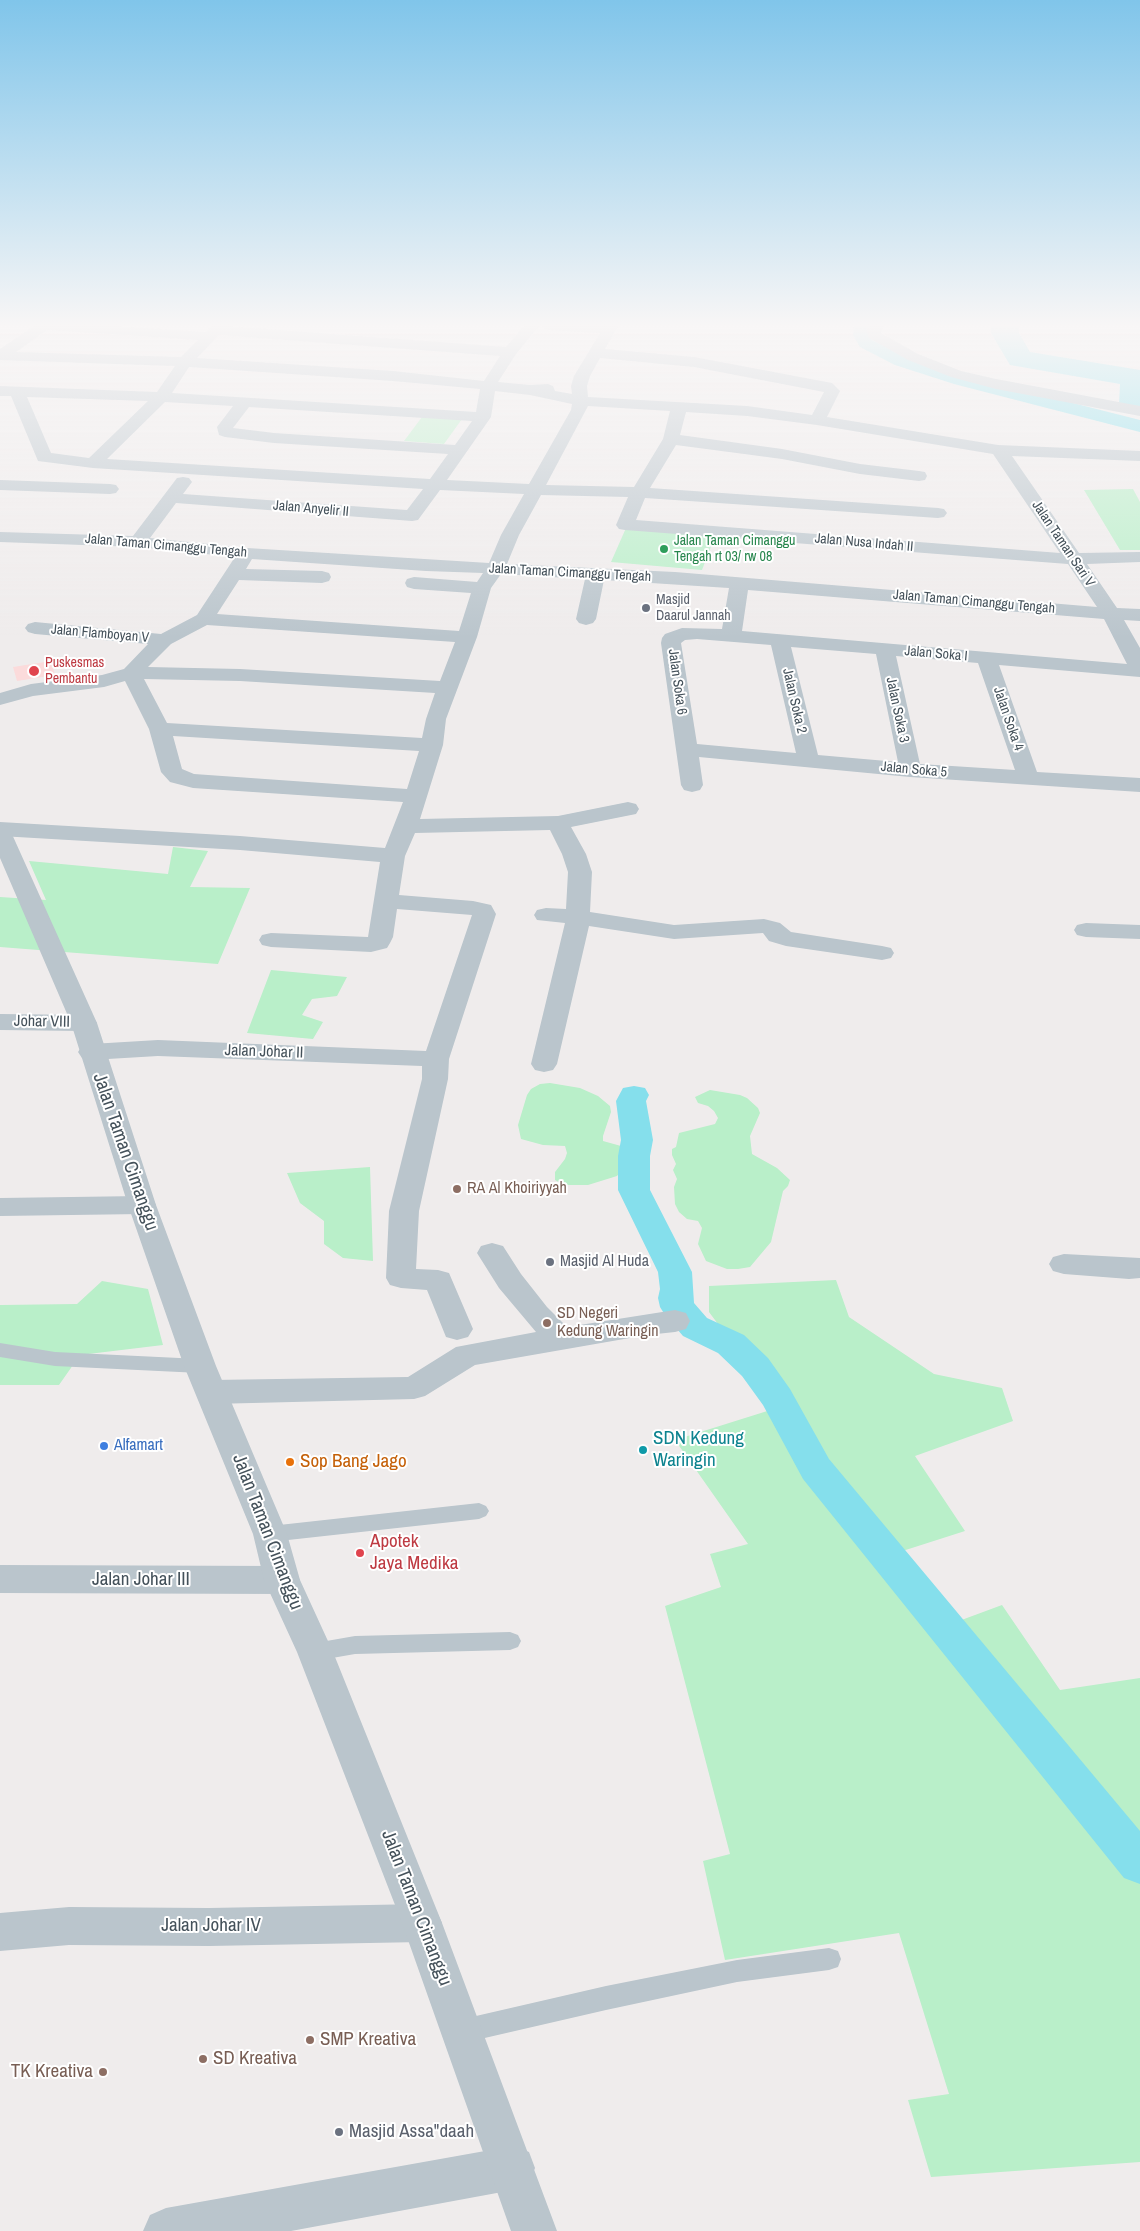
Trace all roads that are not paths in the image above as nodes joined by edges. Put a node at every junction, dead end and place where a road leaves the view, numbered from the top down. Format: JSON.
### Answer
{"nodes":[{"id":1,"x":29,"y":430,"type":"edge"},
{"id":2,"x":127,"y":430,"type":"edge"},
{"id":3,"x":225,"y":430,"type":"edge"},
{"id":4,"x":473,"y":430,"type":"edge"},
{"id":5,"x":568,"y":430,"type":"edge"},
{"id":6,"x":673,"y":430,"type":"edge"},
{"id":7,"x":878,"y":430,"type":"edge"},
{"id":8,"x":883,"y":431,"type":"junction"},
{"id":9,"x":671,"y":439,"type":"junction"},
{"id":10,"x":458,"y":450,"type":"junction"},
{"id":11,"x":998,"y":450,"type":"junction"},
{"id":12,"x":1140,"y":456,"type":"edge"},
{"id":13,"x":659,"y":457,"type":"junction"},
{"id":14,"x":677,"y":458,"type":"dead end"},
{"id":15,"x":714,"y":461,"type":"dead end"},
{"id":16,"x":93,"y":463,"type":"junction"},
{"id":17,"x":860,"y":469,"type":"junction"},
{"id":18,"x":190,"y":470,"type":"junction"},
{"id":19,"x":434,"y":484,"type":"junction"},
{"id":20,"x":0,"y":485,"type":"edge"},
{"id":21,"x":110,"y":489,"type":"dead end"},
{"id":22,"x":536,"y":490,"type":"junction"},
{"id":23,"x":639,"y":492,"type":"junction"},
{"id":24,"x":928,"y":494,"type":"junction"},
{"id":25,"x":172,"y":498,"type":"junction"},
{"id":26,"x":0,"y":537,"type":"edge"},
{"id":27,"x":138,"y":542,"type":"junction"},
{"id":28,"x":963,"y":551,"type":"junction"},
{"id":29,"x":247,"y":553,"type":"junction"},
{"id":30,"x":1140,"y":557,"type":"edge"},
{"id":31,"x":1072,"y":559,"type":"junction"},
{"id":32,"x":494,"y":569,"type":"junction"},
{"id":33,"x":233,"y":574,"type":"junction"},
{"id":34,"x":595,"y":576,"type":"junction"},
{"id":35,"x":339,"y":578,"type":"dead end"},
{"id":36,"x":396,"y":581,"type":"dead end"},
{"id":37,"x":739,"y":584,"type":"junction"},
{"id":38,"x":482,"y":588,"type":"junction"},
{"id":39,"x":1111,"y":614,"type":"junction"},
{"id":40,"x":1140,"y":615,"type":"edge"},
{"id":41,"x":204,"y":619,"type":"junction"},
{"id":42,"x":586,"y":619,"type":"dead end"},
{"id":43,"x":35,"y":628,"type":"dead end"},
{"id":44,"x":731,"y":636,"type":"junction"},
{"id":45,"x":467,"y":637,"type":"junction"},
{"id":46,"x":164,"y":640,"type":"junction"},
{"id":47,"x":780,"y":640,"type":"junction"},
{"id":48,"x":885,"y":649,"type":"junction"},
{"id":49,"x":987,"y":659,"type":"junction"},
{"id":50,"x":1140,"y":671,"type":"edge"},
{"id":51,"x":131,"y":673,"type":"junction"},
{"id":52,"x":448,"y":688,"type":"junction"},
{"id":53,"x":0,"y":699,"type":"edge"},
{"id":54,"x":160,"y":729,"type":"junction"},
{"id":55,"x":432,"y":745,"type":"junction"},
{"id":56,"x":688,"y":750,"type":"junction"},
{"id":57,"x":809,"y":761,"type":"junction"},
{"id":58,"x":910,"y":770,"type":"junction"},
{"id":59,"x":1029,"y":779,"type":"junction"},
{"id":60,"x":692,"y":785,"type":"dead end"},
{"id":61,"x":1140,"y":785,"type":"edge"},
{"id":62,"x":415,"y":796,"type":"junction"},
{"id":63,"x":628,"y":809,"type":"dead end"},
{"id":64,"x":558,"y":823,"type":"junction"},
{"id":65,"x":406,"y":826,"type":"junction"},
{"id":66,"x":0,"y":831,"type":"edge"},
{"id":67,"x":393,"y":856,"type":"junction"},
{"id":68,"x":386,"y":902,"type":"junction"},
{"id":69,"x":546,"y":915,"type":"dead end"},
{"id":70,"x":578,"y":917,"type":"junction"},
{"id":71,"x":1086,"y":930,"type":"dead end"},
{"id":72,"x":1140,"y":932,"type":"edge"},
{"id":73,"x":271,"y":940,"type":"dead end"},
{"id":74,"x":882,"y":953,"type":"dead end"},
{"id":75,"x":0,"y":1022,"type":"edge"},
{"id":76,"x":87,"y":1037,"type":"junction"},
{"id":77,"x":436,"y":1058,"type":"junction"},
{"id":78,"x":544,"y":1064,"type":"dead end"},
{"id":79,"x":142,"y":1205,"type":"junction"},
{"id":80,"x":0,"y":1207,"type":"edge"},
{"id":81,"x":492,"y":1253,"type":"dead end"},
{"id":82,"x":1064,"y":1264,"type":"dead end"},
{"id":83,"x":1140,"y":1268,"type":"edge"},
{"id":84,"x":676,"y":1321,"type":"dead end"},
{"id":85,"x":457,"y":1329,"type":"dead end"},
{"id":86,"x":561,"y":1339,"type":"junction"},
{"id":87,"x":0,"y":1350,"type":"edge"},
{"id":88,"x":206,"y":1379,"type":"junction"},
{"id":89,"x":479,"y":1511,"type":"dead end"},
{"id":90,"x":270,"y":1534,"type":"junction"},
{"id":91,"x":0,"y":1579,"type":"edge"},
{"id":92,"x":282,"y":1580,"type":"junction"},
{"id":93,"x":510,"y":1640,"type":"dead end"},
{"id":94,"x":315,"y":1652,"type":"junction"},
{"id":95,"x":422,"y":1923,"type":"junction"},
{"id":96,"x":0,"y":1932,"type":"edge"},
{"id":97,"x":829,"y":1959,"type":"dead end"},
{"id":98,"x":462,"y":2031,"type":"junction"},
{"id":99,"x":512,"y":2168,"type":"junction"},
{"id":100,"x":166,"y":2231,"type":"edge"},
{"id":101,"x":534,"y":2231,"type":"edge"}],
"edges":[{"from":1,"to":16,"type":"street"},
{"from":2,"to":16,"type":"street"},
{"from":3,"to":10,"type":"street"},
{"from":4,"to":10,"type":"street","name":"Jalan Anyelir II"},
{"from":5,"to":22,"type":"street"},
{"from":6,"to":9,"type":"street"},
{"from":7,"to":8,"type":"street"},
{"from":8,"to":11,"type":"street"},
{"from":8,"to":24,"type":"street"},
{"from":9,"to":13,"type":"street"},
{"from":9,"to":17,"type":"street"},
{"from":10,"to":19,"type":"street","name":"Jalan Anyelir II"},
{"from":11,"to":12,"type":"street"},
{"from":11,"to":31,"type":"street","name":"Jalan Taman Sari V"},
{"from":13,"to":14,"type":"street"},
{"from":13,"to":23,"type":"street"},
{"from":15,"to":17,"type":"street"},
{"from":16,"to":18,"type":"street"},
{"from":17,"to":24,"type":"street"},
{"from":18,"to":19,"type":"street"},
{"from":18,"to":25,"type":"street"},
{"from":19,"to":22,"type":"street"},
{"from":19,"to":25,"type":"street","name":"Jalan Anyelir II"},
{"from":20,"to":21,"type":"street"},
{"from":22,"to":23,"type":"street"},
{"from":22,"to":32,"type":"street"},
{"from":23,"to":24,"type":"street"},
{"from":23,"to":28,"type":"street","name":"Jalan Nusa Indah II"},
{"from":24,"to":28,"type":"street"},
{"from":25,"to":27,"type":"street"},
{"from":26,"to":27,"type":"street","name":"Jalan Taman Cimanggu Tengah"},
{"from":27,"to":29,"type":"street","name":"Jalan Taman Cimanggu Tengah"},
{"from":28,"to":31,"type":"street","name":"Jalan Nusa Indah II"},
{"from":29,"to":32,"type":"street","name":"Jalan Taman Cimanggu Tengah"},
{"from":29,"to":33,"type":"street"},
{"from":30,"to":31,"type":"street","name":"Jalan Nusa Indah II"},
{"from":31,"to":39,"type":"street","name":"Jalan Taman Sari V"},
{"from":32,"to":34,"type":"street","name":"Jalan Taman Cimanggu Tengah"},
{"from":32,"to":38,"type":"street"},
{"from":33,"to":35,"type":"street"},
{"from":33,"to":41,"type":"street"},
{"from":34,"to":37,"type":"street","name":"Jalan Taman Cimanggu Tengah"},
{"from":34,"to":42,"type":"street"},
{"from":36,"to":38,"type":"street"},
{"from":37,"to":39,"type":"street","name":"Jalan Taman Cimanggu Tengah"},
{"from":37,"to":44,"type":"street"},
{"from":38,"to":45,"type":"street"},
{"from":39,"to":40,"type":"street","name":"Jalan Taman Cimanggu Tengah"},
{"from":39,"to":50,"type":"street","name":"Jalan Taman Sari V"},
{"from":41,"to":45,"type":"street"},
{"from":41,"to":46,"type":"street"},
{"from":43,"to":46,"type":"street","name":"Jalan Flamboyan V"},
{"from":44,"to":47,"type":"street","name":"Jalan Soka I"},
{"from":44,"to":56,"type":"street","name":"Jalan Soka 6"},
{"from":45,"to":52,"type":"street"},
{"from":46,"to":51,"type":"street"},
{"from":47,"to":48,"type":"street","name":"Jalan Soka I"},
{"from":47,"to":57,"type":"street","name":"Jalan Soka 2"},
{"from":48,"to":49,"type":"street","name":"Jalan Soka I"},
{"from":48,"to":58,"type":"street","name":"Jalan Soka 3"},
{"from":49,"to":50,"type":"street","name":"Jalan Soka I"},
{"from":49,"to":59,"type":"street","name":"Jalan Soka 4"},
{"from":51,"to":52,"type":"street"},
{"from":51,"to":53,"type":"street"},
{"from":51,"to":54,"type":"street"},
{"from":52,"to":55,"type":"street"},
{"from":54,"to":55,"type":"street"},
{"from":54,"to":62,"type":"street"},
{"from":55,"to":62,"type":"street"},
{"from":56,"to":57,"type":"street","name":"Jalan Soka 5"},
{"from":56,"to":60,"type":"street","name":"Jalan Soka 6"},
{"from":57,"to":58,"type":"street","name":"Jalan Soka 5"},
{"from":58,"to":59,"type":"street","name":"Jalan Soka 5"},
{"from":59,"to":61,"type":"street","name":"Jalan Soka 5"},
{"from":62,"to":65,"type":"street"},
{"from":63,"to":64,"type":"street"},
{"from":64,"to":65,"type":"street"},
{"from":64,"to":70,"type":"street"},
{"from":65,"to":67,"type":"street"},
{"from":66,"to":67,"type":"street"},
{"from":66,"to":76,"type":"street","name":"Jalan Taman Cimanggu"},
{"from":67,"to":68,"type":"street"},
{"from":68,"to":73,"type":"street"},
{"from":68,"to":77,"type":"street"},
{"from":69,"to":70,"type":"street"},
{"from":70,"to":74,"type":"street"},
{"from":70,"to":78,"type":"street"},
{"from":71,"to":72,"type":"street"},
{"from":75,"to":76,"type":"street","name":"Johar VIII"},
{"from":76,"to":77,"type":"street","name":"Jalan Johar II"},
{"from":76,"to":79,"type":"street","name":"Jalan Taman Cimanggu"},
{"from":77,"to":85,"type":"street"},
{"from":79,"to":80,"type":"street"},
{"from":79,"to":88,"type":"street","name":"Jalan Taman Cimanggu"},
{"from":81,"to":86,"type":"street"},
{"from":82,"to":83,"type":"street"},
{"from":84,"to":86,"type":"street"},
{"from":86,"to":88,"type":"street"},
{"from":87,"to":88,"type":"lane"},
{"from":88,"to":90,"type":"street","name":"Jalan Taman Cimanggu"},
{"from":89,"to":90,"type":"lane"},
{"from":90,"to":92,"type":"street","name":"Jalan Taman Cimanggu"},
{"from":91,"to":92,"type":"street","name":"Jalan Johar III"},
{"from":92,"to":94,"type":"street","name":"Jalan Taman Cimanggu"},
{"from":93,"to":94,"type":"lane"},
{"from":94,"to":95,"type":"street","name":"Jalan Taman Cimanggu"},
{"from":95,"to":96,"type":"street","name":"Jalan Johar IV"},
{"from":95,"to":98,"type":"street","name":"Jalan Taman Cimanggu"},
{"from":97,"to":98,"type":"lane"},
{"from":98,"to":99,"type":"street","name":"Jalan Taman Cimanggu"},
{"from":99,"to":100,"type":"street"},
{"from":99,"to":101,"type":"street","name":"Jalan Taman Cimanggu"}]}
